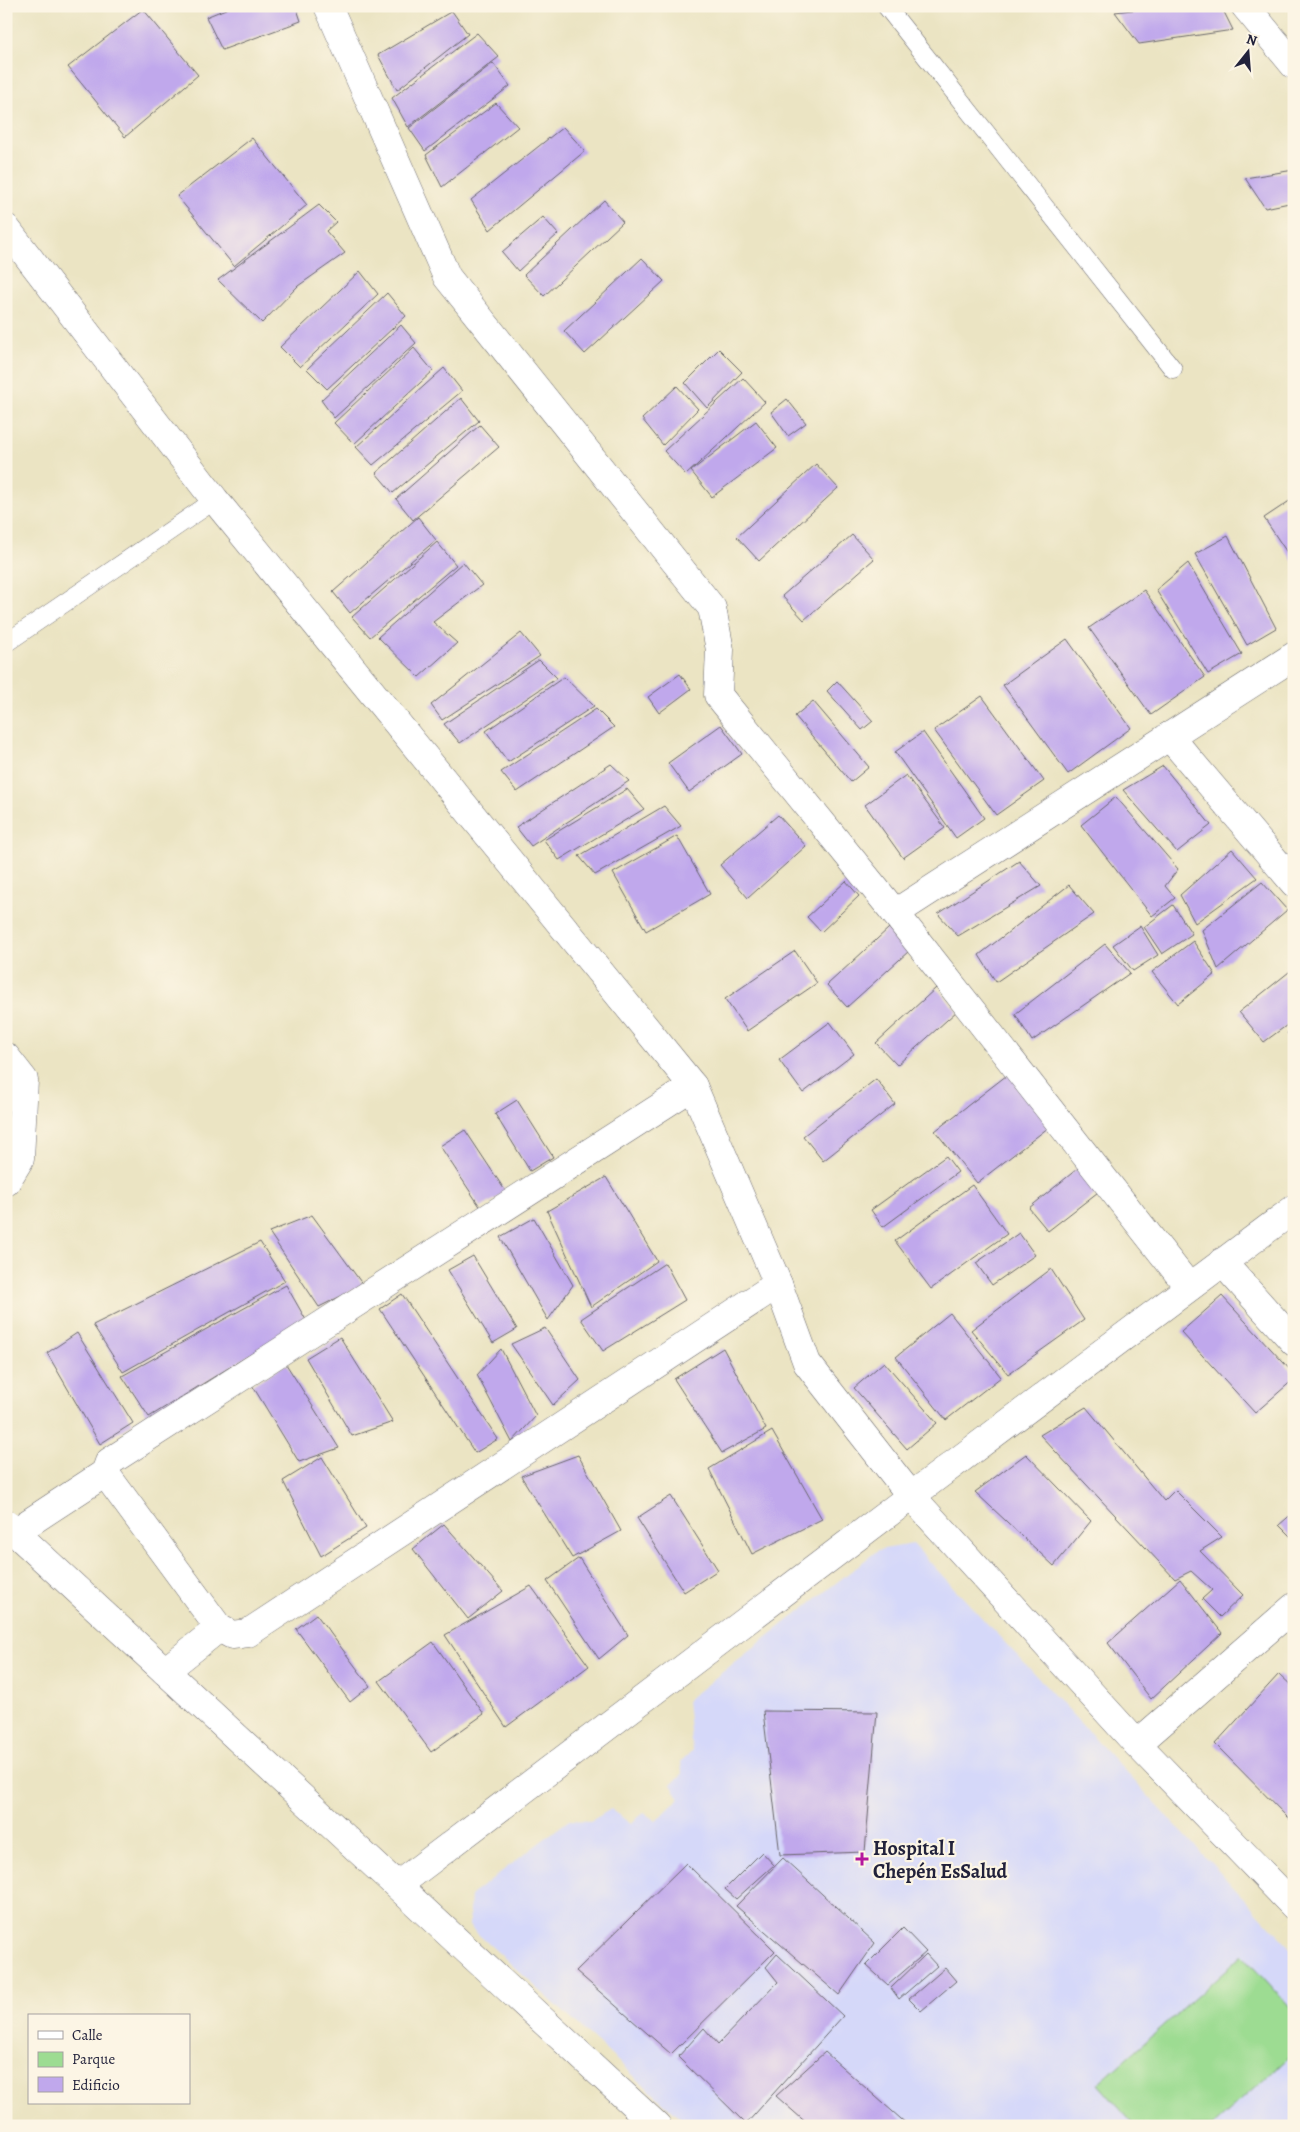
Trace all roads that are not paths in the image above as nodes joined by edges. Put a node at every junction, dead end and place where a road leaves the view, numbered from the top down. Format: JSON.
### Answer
{"nodes":[{"id":1,"x":328,"y":6,"type":"edge"},
{"id":2,"x":886,"y":6,"type":"edge"},
{"id":3,"x":1245,"y":6,"type":"edge"},
{"id":4,"x":1294,"y":65,"type":"edge"},
{"id":5,"x":6,"y":228,"type":"edge"},
{"id":6,"x":1173,"y":369,"type":"dead end"},
{"id":7,"x":215,"y":500,"type":"junction"},
{"id":8,"x":6,"y":643,"type":"edge"},
{"id":9,"x":1294,"y":656,"type":"edge"},
{"id":10,"x":1170,"y":736,"type":"junction"},
{"id":11,"x":1294,"y":884,"type":"edge"},
{"id":12,"x":895,"y":913,"type":"junction"},
{"id":13,"x":6,"y":1057,"type":"edge"},
{"id":14,"x":694,"y":1086,"type":"junction"},
{"id":15,"x":6,"y":1182,"type":"edge"},
{"id":16,"x":1294,"y":1209,"type":"edge"},
{"id":17,"x":1222,"y":1262,"type":"junction"},
{"id":18,"x":778,"y":1284,"type":"junction"},
{"id":19,"x":1189,"y":1287,"type":"junction"},
{"id":20,"x":1294,"y":1342,"type":"edge"},
{"id":21,"x":106,"y":1473,"type":"junction"},
{"id":22,"x":911,"y":1496,"type":"junction"},
{"id":23,"x":11,"y":1528,"type":"edge"},
{"id":24,"x":1294,"y":1608,"type":"edge"},
{"id":25,"x":219,"y":1628,"type":"junction"},
{"id":26,"x":165,"y":1671,"type":"junction"},
{"id":27,"x":1137,"y":1744,"type":"junction"},
{"id":28,"x":398,"y":1885,"type":"junction"},
{"id":29,"x":1294,"y":1906,"type":"edge"},
{"id":30,"x":657,"y":2126,"type":"edge"}],
"edges":[{"from":1,"to":12,"type":"street"},
{"from":2,"to":6,"type":"lane"},
{"from":3,"to":4,"type":"street"},
{"from":5,"to":7,"type":"street"},
{"from":7,"to":8,"type":"lane"},
{"from":7,"to":14,"type":"street"},
{"from":9,"to":10,"type":"street"},
{"from":10,"to":11,"type":"street"},
{"from":10,"to":12,"type":"street"},
{"from":12,"to":19,"type":"street"},
{"from":13,"to":15,"type":"street"},
{"from":14,"to":18,"type":"street"},
{"from":14,"to":21,"type":"street"},
{"from":16,"to":17,"type":"street"},
{"from":17,"to":19,"type":"street"},
{"from":17,"to":20,"type":"street"},
{"from":18,"to":22,"type":"street"},
{"from":18,"to":25,"type":"street"},
{"from":19,"to":22,"type":"street"},
{"from":21,"to":23,"type":"street"},
{"from":21,"to":25,"type":"street"},
{"from":22,"to":27,"type":"street"},
{"from":22,"to":28,"type":"street"},
{"from":23,"to":26,"type":"street"},
{"from":24,"to":27,"type":"street"},
{"from":25,"to":26,"type":"street"},
{"from":26,"to":28,"type":"street"},
{"from":27,"to":29,"type":"street"},
{"from":28,"to":30,"type":"street"}]}
